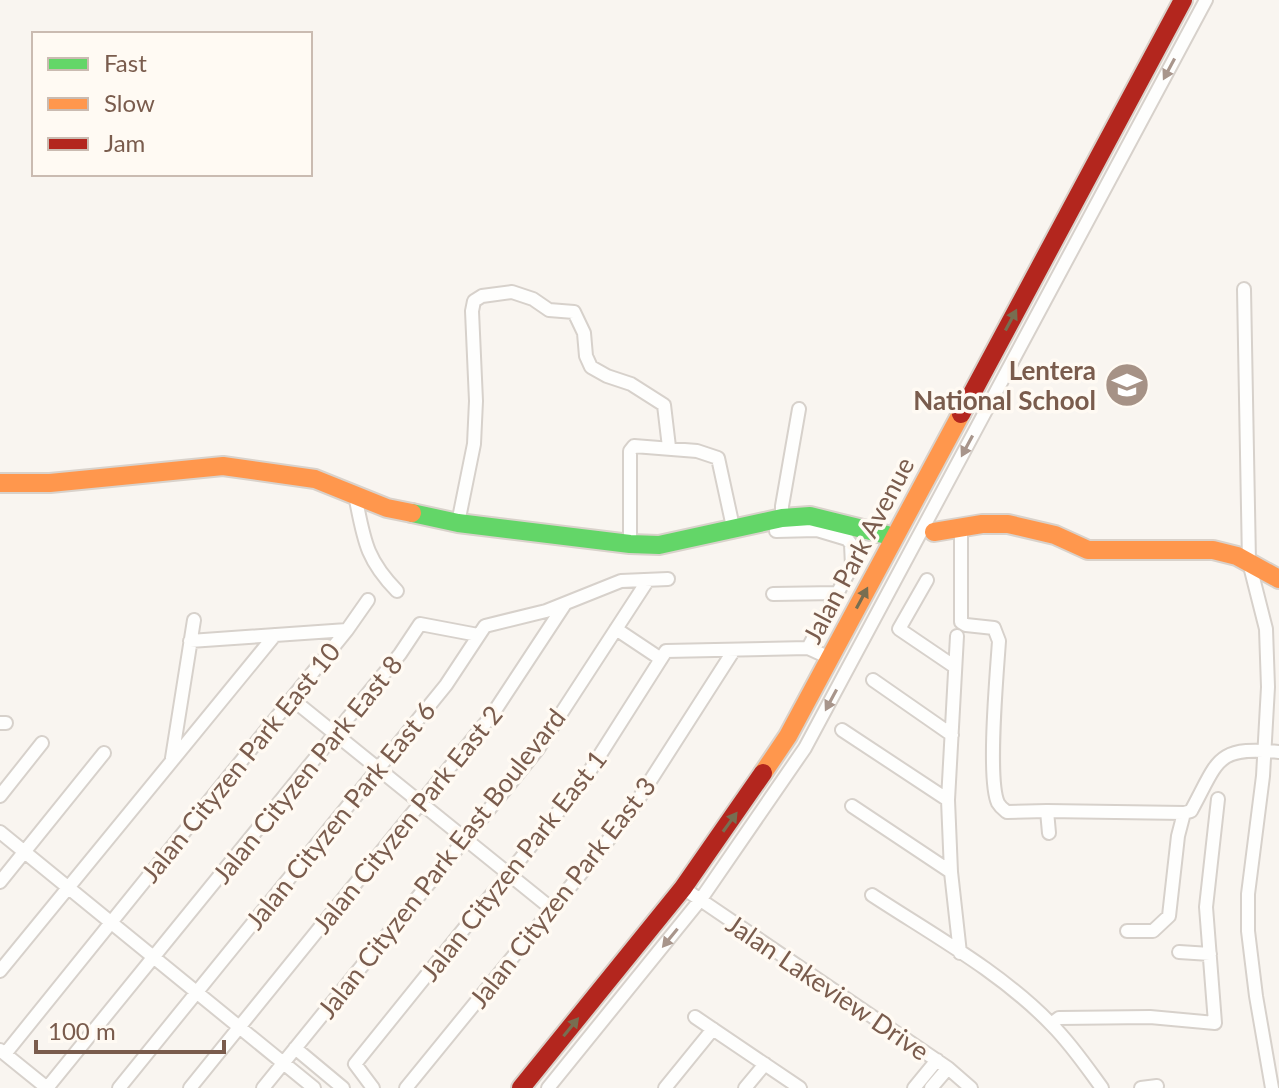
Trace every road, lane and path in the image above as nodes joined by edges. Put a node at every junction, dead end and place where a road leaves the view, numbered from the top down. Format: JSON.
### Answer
{"nodes":[{"id":1,"x":1183,"y":0,"type":"edge"},
{"id":2,"x":1206,"y":0,"type":"edge"},
{"id":3,"x":1244,"y":289,"type":"dead end"},
{"id":4,"x":799,"y":409,"type":"dead end"},
{"id":5,"x":669,"y":447,"type":"junction"},
{"id":6,"x":0,"y":483,"type":"edge"},
{"id":7,"x":355,"y":495,"type":"junction"},
{"id":8,"x":458,"y":523,"type":"junction"},
{"id":9,"x":779,"y":524,"type":"junction"},
{"id":10,"x":733,"y":527,"type":"junction"},
{"id":11,"x":961,"y":527,"type":"junction"},
{"id":12,"x":934,"y":532,"type":"dead end"},
{"id":13,"x":887,"y":535,"type":"dead end"},
{"id":14,"x":630,"y":544,"type":"junction"},
{"id":15,"x":1249,"y":562,"type":"junction"},
{"id":16,"x":668,"y":579,"type":"dead end"},
{"id":17,"x":1279,"y":579,"type":"edge"},
{"id":18,"x":648,"y":580,"type":"junction"},
{"id":19,"x":927,"y":580,"type":"dead end"},
{"id":20,"x":397,"y":591,"type":"dead end"},
{"id":21,"x":837,"y":593,"type":"junction"},
{"id":22,"x":773,"y":594,"type":"dead end"},
{"id":23,"x":368,"y":600,"type":"dead end"},
{"id":24,"x":565,"y":604,"type":"junction"},
{"id":25,"x":194,"y":620,"type":"dead end"},
{"id":26,"x":616,"y":629,"type":"junction"},
{"id":27,"x":347,"y":630,"type":"junction"},
{"id":28,"x":275,"y":635,"type":"junction"},
{"id":29,"x":478,"y":635,"type":"junction"},
{"id":30,"x":957,"y":636,"type":"dead end"},
{"id":31,"x":190,"y":641,"type":"junction"},
{"id":32,"x":808,"y":648,"type":"junction"},
{"id":33,"x":734,"y":650,"type":"junction"},
{"id":34,"x":830,"y":658,"type":"junction"},
{"id":35,"x":661,"y":659,"type":"junction"},
{"id":36,"x":955,"y":667,"type":"junction"},
{"id":37,"x":873,"y":680,"type":"dead end"},
{"id":38,"x":292,"y":699,"type":"junction"},
{"id":39,"x":842,"y":730,"type":"dead end"},
{"id":40,"x":335,"y":734,"type":"junction"},
{"id":41,"x":952,"y":735,"type":"junction"},
{"id":42,"x":788,"y":736,"type":"junction"},
{"id":43,"x":42,"y":743,"type":"dead end"},
{"id":44,"x":805,"y":748,"type":"junction"},
{"id":45,"x":1265,"y":750,"type":"junction"},
{"id":46,"x":1279,"y":752,"type":"edge"},
{"id":47,"x":104,"y":753,"type":"dead end"},
{"id":48,"x":171,"y":761,"type":"junction"},
{"id":49,"x":378,"y":769,"type":"junction"},
{"id":50,"x":0,"y":778,"type":"edge"},
{"id":51,"x":14,"y":778,"type":"junction"},
{"id":52,"x":0,"y":796,"type":"edge"},
{"id":53,"x":1218,"y":799,"type":"dead end"},
{"id":54,"x":948,"y":800,"type":"junction"},
{"id":55,"x":421,"y":803,"type":"junction"},
{"id":56,"x":852,"y":806,"type":"dead end"},
{"id":57,"x":1047,"y":811,"type":"junction"},
{"id":58,"x":1184,"y":813,"type":"junction"},
{"id":59,"x":0,"y":832,"type":"edge"},
{"id":60,"x":1049,"y":833,"type":"dead end"},
{"id":61,"x":465,"y":839,"type":"junction"},
{"id":62,"x":25,"y":852,"type":"junction"},
{"id":63,"x":951,"y":872,"type":"junction"},
{"id":64,"x":508,"y":874,"type":"junction"},
{"id":65,"x":0,"y":882,"type":"edge"},
{"id":66,"x":68,"y":887,"type":"junction"},
{"id":67,"x":683,"y":888,"type":"junction"},
{"id":68,"x":872,"y":895,"type":"dead end"},
{"id":69,"x":701,"y":899,"type":"junction"},
{"id":70,"x":552,"y":909,"type":"junction"},
{"id":71,"x":111,"y":922,"type":"junction"},
{"id":72,"x":1127,"y":931,"type":"dead end"},
{"id":73,"x":1179,"y":952,"type":"dead end"},
{"id":74,"x":960,"y":953,"type":"junction"},
{"id":75,"x":1210,"y":954,"type":"junction"},
{"id":76,"x":154,"y":957,"type":"junction"},
{"id":77,"x":0,"y":971,"type":"edge"},
{"id":78,"x":197,"y":992,"type":"junction"},
{"id":79,"x":695,"y":1017,"type":"dead end"},
{"id":80,"x":1051,"y":1024,"type":"junction"},
{"id":81,"x":240,"y":1027,"type":"junction"},
{"id":82,"x":713,"y":1029,"type":"junction"},
{"id":83,"x":295,"y":1048,"type":"junction"},
{"id":84,"x":2,"y":1052,"type":"edge"},
{"id":85,"x":283,"y":1062,"type":"junction"},
{"id":86,"x":765,"y":1064,"type":"junction"},
{"id":87,"x":942,"y":1064,"type":"junction"},
{"id":88,"x":1157,"y":1086,"type":"dead end"},
{"id":89,"x":47,"y":1088,"type":"edge"},
{"id":90,"x":119,"y":1088,"type":"edge"},
{"id":91,"x":190,"y":1088,"type":"edge"},
{"id":92,"x":263,"y":1088,"type":"edge"},
{"id":93,"x":314,"y":1088,"type":"edge"},
{"id":94,"x":343,"y":1088,"type":"edge"},
{"id":95,"x":373,"y":1088,"type":"edge"},
{"id":96,"x":406,"y":1088,"type":"edge"},
{"id":97,"x":521,"y":1088,"type":"edge"},
{"id":98,"x":548,"y":1088,"type":"edge"},
{"id":99,"x":665,"y":1088,"type":"edge"},
{"id":100,"x":745,"y":1088,"type":"edge"},
{"id":101,"x":800,"y":1088,"type":"edge"},
{"id":102,"x":914,"y":1088,"type":"edge"},
{"id":103,"x":931,"y":1088,"type":"edge"},
{"id":104,"x":971,"y":1088,"type":"edge"},
{"id":105,"x":1102,"y":1088,"type":"edge"},
{"id":106,"x":1141,"y":1088,"type":"edge"},
{"id":107,"x":1272,"y":1088,"type":"edge"}],
"edges":[{"from":34,"to":1,"type":"street","name":"Jalan Park Avenue","one_way":true},
{"from":2,"to":44,"type":"street","name":"Jalan Park Avenue","one_way":true},
{"from":3,"to":15,"type":"street"},
{"from":4,"to":9,"type":"street"},
{"from":5,"to":8,"type":"street"},
{"from":5,"to":10,"type":"street"},
{"from":5,"to":14,"type":"street"},
{"from":6,"to":7,"type":"street"},
{"from":7,"to":8,"type":"street"},
{"from":7,"to":20,"type":"street"},
{"from":8,"to":14,"type":"street"},
{"from":9,"to":10,"type":"street"},
{"from":9,"to":13,"type":"street"},
{"from":9,"to":21,"type":"street"},
{"from":10,"to":14,"type":"street"},
{"from":11,"to":12,"type":"street"},
{"from":11,"to":15,"type":"street"},
{"from":11,"to":57,"type":"street"},
{"from":15,"to":17,"type":"street"},
{"from":15,"to":45,"type":"street"},
{"from":16,"to":18,"type":"street"},
{"from":18,"to":24,"type":"street"},
{"from":18,"to":26,"type":"street","name":"Jalan Cityzen Park East Boulevard"},
{"from":19,"to":36,"type":"street"},
{"from":21,"to":22,"type":"street"},
{"from":21,"to":32,"type":"street"},
{"from":23,"to":27,"type":"street","name":"Jalan Cityzen Park East 10"},
{"from":24,"to":29,"type":"street"},
{"from":24,"to":55,"type":"street","name":"Jalan Cityzen Park East 2"},
{"from":25,"to":31,"type":"street"},
{"from":26,"to":35,"type":"street"},
{"from":26,"to":61,"type":"street","name":"Jalan Cityzen Park East Boulevard"},
{"from":27,"to":28,"type":"street"},
{"from":27,"to":38,"type":"street","name":"Jalan Cityzen Park East 10"},
{"from":28,"to":31,"type":"street"},
{"from":28,"to":48,"type":"street"},
{"from":29,"to":40,"type":"street","name":"Jalan Cityzen Park East 8"},
{"from":29,"to":49,"type":"street","name":"Jalan Cityzen Park East 6"},
{"from":30,"to":36,"type":"street"},
{"from":31,"to":48,"type":"street"},
{"from":32,"to":33,"type":"street"},
{"from":32,"to":34,"type":"street"},
{"from":33,"to":35,"type":"street"},
{"from":33,"to":70,"type":"street","name":"Jalan Cityzen Park East 3"},
{"from":34,"to":42,"type":"street","name":"Jalan Park Avenue"},
{"from":35,"to":64,"type":"street","name":"Jalan Cityzen Park East 1"},
{"from":36,"to":41,"type":"street"},
{"from":37,"to":41,"type":"street"},
{"from":38,"to":40,"type":"street"},
{"from":38,"to":71,"type":"street","name":"Jalan Cityzen Park East 10"},
{"from":39,"to":54,"type":"street"},
{"from":40,"to":49,"type":"street"},
{"from":40,"to":76,"type":"street","name":"Jalan Cityzen Park East 8"},
{"from":41,"to":54,"type":"street"},
{"from":42,"to":44,"type":"street"},
{"from":67,"to":42,"type":"street","name":"Jalan Park Avenue","one_way":true},
{"from":43,"to":51,"type":"street"},
{"from":44,"to":69,"type":"street","name":"Jalan Park Avenue"},
{"from":45,"to":46,"type":"street"},
{"from":45,"to":58,"type":"street"},
{"from":45,"to":107,"type":"street"},
{"from":47,"to":62,"type":"street"},
{"from":48,"to":66,"type":"street"},
{"from":49,"to":55,"type":"street"},
{"from":49,"to":78,"type":"street","name":"Jalan Cityzen Park East 6"},
{"from":50,"to":51,"type":"street"},
{"from":51,"to":52,"type":"street"},
{"from":53,"to":75,"type":"street"},
{"from":54,"to":63,"type":"street"},
{"from":55,"to":61,"type":"street"},
{"from":55,"to":81,"type":"street","name":"Jalan Cityzen Park East 2"},
{"from":56,"to":63,"type":"street"},
{"from":57,"to":58,"type":"street"},
{"from":57,"to":60,"type":"street"},
{"from":58,"to":72,"type":"street"},
{"from":59,"to":62,"type":"street"},
{"from":61,"to":64,"type":"street"},
{"from":61,"to":83,"type":"street","name":"Jalan Cityzen Park East Boulevard"},
{"from":62,"to":65,"type":"street"},
{"from":62,"to":66,"type":"street"},
{"from":63,"to":74,"type":"street"},
{"from":64,"to":70,"type":"street"},
{"from":64,"to":95,"type":"street","name":"Jalan Cityzen Park East 1"},
{"from":66,"to":71,"type":"street"},
{"from":66,"to":77,"type":"street"},
{"from":67,"to":69,"type":"street","name":"Jalan Lakeview Drive"},
{"from":97,"to":67,"type":"street","name":"Jalan Park Avenue","one_way":true},
{"from":68,"to":74,"type":"street"},
{"from":69,"to":87,"type":"street","name":"Jalan Lakeview Drive"},
{"from":69,"to":98,"type":"street","name":"Jalan Park Avenue","one_way":true},
{"from":70,"to":96,"type":"street","name":"Jalan Cityzen Park East 3"},
{"from":71,"to":76,"type":"street"},
{"from":71,"to":84,"type":"street","name":"Jalan Cityzen Park East 10"},
{"from":73,"to":75,"type":"street"},
{"from":74,"to":80,"type":"street"},
{"from":75,"to":80,"type":"street"},
{"from":76,"to":78,"type":"street"},
{"from":76,"to":89,"type":"street","name":"Jalan Cityzen Park East 8"},
{"from":78,"to":81,"type":"street"},
{"from":78,"to":90,"type":"street","name":"Jalan Cityzen Park East 6"},
{"from":79,"to":82,"type":"street"},
{"from":80,"to":105,"type":"street"},
{"from":81,"to":85,"type":"street"},
{"from":81,"to":91,"type":"street","name":"Jalan Cityzen Park East 2"},
{"from":82,"to":86,"type":"street"},
{"from":82,"to":99,"type":"street"},
{"from":83,"to":85,"type":"street","name":"Jalan Cityzen Park East Boulevard"},
{"from":83,"to":94,"type":"street"},
{"from":84,"to":89,"type":"street"},
{"from":85,"to":92,"type":"street","name":"Jalan Cityzen Park East Boulevard"},
{"from":85,"to":93,"type":"street"},
{"from":86,"to":100,"type":"street"},
{"from":86,"to":101,"type":"street"},
{"from":87,"to":102,"type":"street"},
{"from":87,"to":103,"type":"street"},
{"from":87,"to":104,"type":"street","name":"Jalan Lakeview Drive"},
{"from":88,"to":106,"type":"street"}]}
